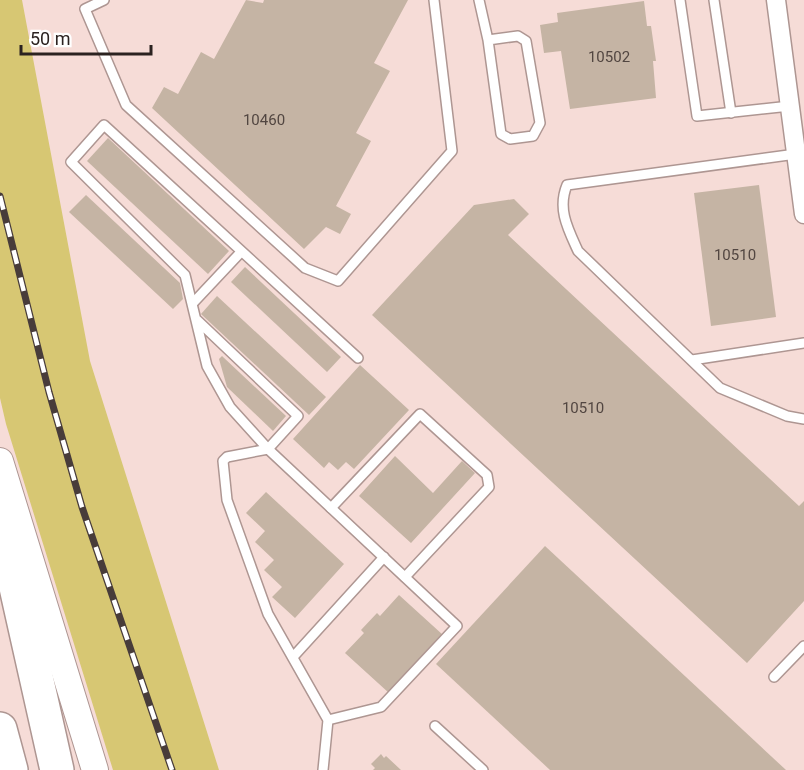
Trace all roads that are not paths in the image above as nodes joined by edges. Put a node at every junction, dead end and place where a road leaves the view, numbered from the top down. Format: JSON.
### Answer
{"nodes":[{"id":1,"x":104,"y":0,"type":"edge"},
{"id":2,"x":434,"y":0,"type":"edge"},
{"id":3,"x":479,"y":0,"type":"edge"},
{"id":4,"x":680,"y":0,"type":"edge"},
{"id":5,"x":714,"y":0,"type":"edge"},
{"id":6,"x":776,"y":0,"type":"edge"},
{"id":7,"x":488,"y":40,"type":"junction"},
{"id":8,"x":790,"y":106,"type":"junction"},
{"id":9,"x":731,"y":112,"type":"junction"},
{"id":10,"x":796,"y":154,"type":"junction"},
{"id":11,"x":803,"y":202,"type":"edge"},
{"id":12,"x":241,"y":252,"type":"junction"},
{"id":13,"x":193,"y":303,"type":"junction"},
{"id":14,"x":197,"y":320,"type":"junction"},
{"id":15,"x":804,"y":343,"type":"edge"},
{"id":16,"x":358,"y":358,"type":"dead end"},
{"id":17,"x":692,"y":360,"type":"junction"},
{"id":18,"x":804,"y":419,"type":"edge"},
{"id":19,"x":268,"y":449,"type":"junction"},
{"id":20,"x":0,"y":461,"type":"edge"},
{"id":21,"x":331,"y":508,"type":"junction"},
{"id":22,"x":0,"y":516,"type":"edge"},
{"id":23,"x":384,"y":557,"type":"junction"},
{"id":24,"x":405,"y":577,"type":"junction"},
{"id":25,"x":804,"y":646,"type":"edge"},
{"id":26,"x":293,"y":657,"type":"junction"},
{"id":27,"x":774,"y":677,"type":"dead end"},
{"id":28,"x":328,"y":720,"type":"junction"},
{"id":29,"x":435,"y":726,"type":"dead end"},
{"id":30,"x":0,"y":729,"type":"edge"},
{"id":31,"x":11,"y":770,"type":"edge"},
{"id":32,"x":57,"y":770,"type":"edge"},
{"id":33,"x":95,"y":770,"type":"edge"},
{"id":34,"x":323,"y":770,"type":"edge"},
{"id":35,"x":483,"y":770,"type":"edge"}],
"edges":[{"from":1,"to":2,"type":"lane"},
{"from":3,"to":7,"type":"lane"},
{"from":4,"to":9,"type":"lane"},
{"from":5,"to":9,"type":"lane"},
{"from":6,"to":8,"type":"street"},
{"from":7,"to":7,"type":"lane"},
{"from":8,"to":9,"type":"lane"},
{"from":8,"to":10,"type":"street"},
{"from":10,"to":11,"type":"street"},
{"from":10,"to":17,"type":"lane"},
{"from":12,"to":13,"type":"lane"},
{"from":12,"to":13,"type":"lane"},
{"from":12,"to":16,"type":"lane"},
{"from":13,"to":14,"type":"lane"},
{"from":14,"to":19,"type":"lane"},
{"from":14,"to":19,"type":"lane"},
{"from":15,"to":17,"type":"lane"},
{"from":17,"to":18,"type":"lane"},
{"from":19,"to":21,"type":"lane"},
{"from":19,"to":26,"type":"lane"},
{"from":20,"to":33,"type":"main road"},
{"from":21,"to":23,"type":"lane"},
{"from":21,"to":24,"type":"lane"},
{"from":22,"to":32,"type":"highway"},
{"from":23,"to":24,"type":"lane"},
{"from":23,"to":26,"type":"lane"},
{"from":24,"to":28,"type":"lane"},
{"from":25,"to":27,"type":"lane"},
{"from":26,"to":28,"type":"lane"},
{"from":28,"to":34,"type":"lane"},
{"from":29,"to":35,"type":"lane"},
{"from":30,"to":31,"type":"highway"}]}
